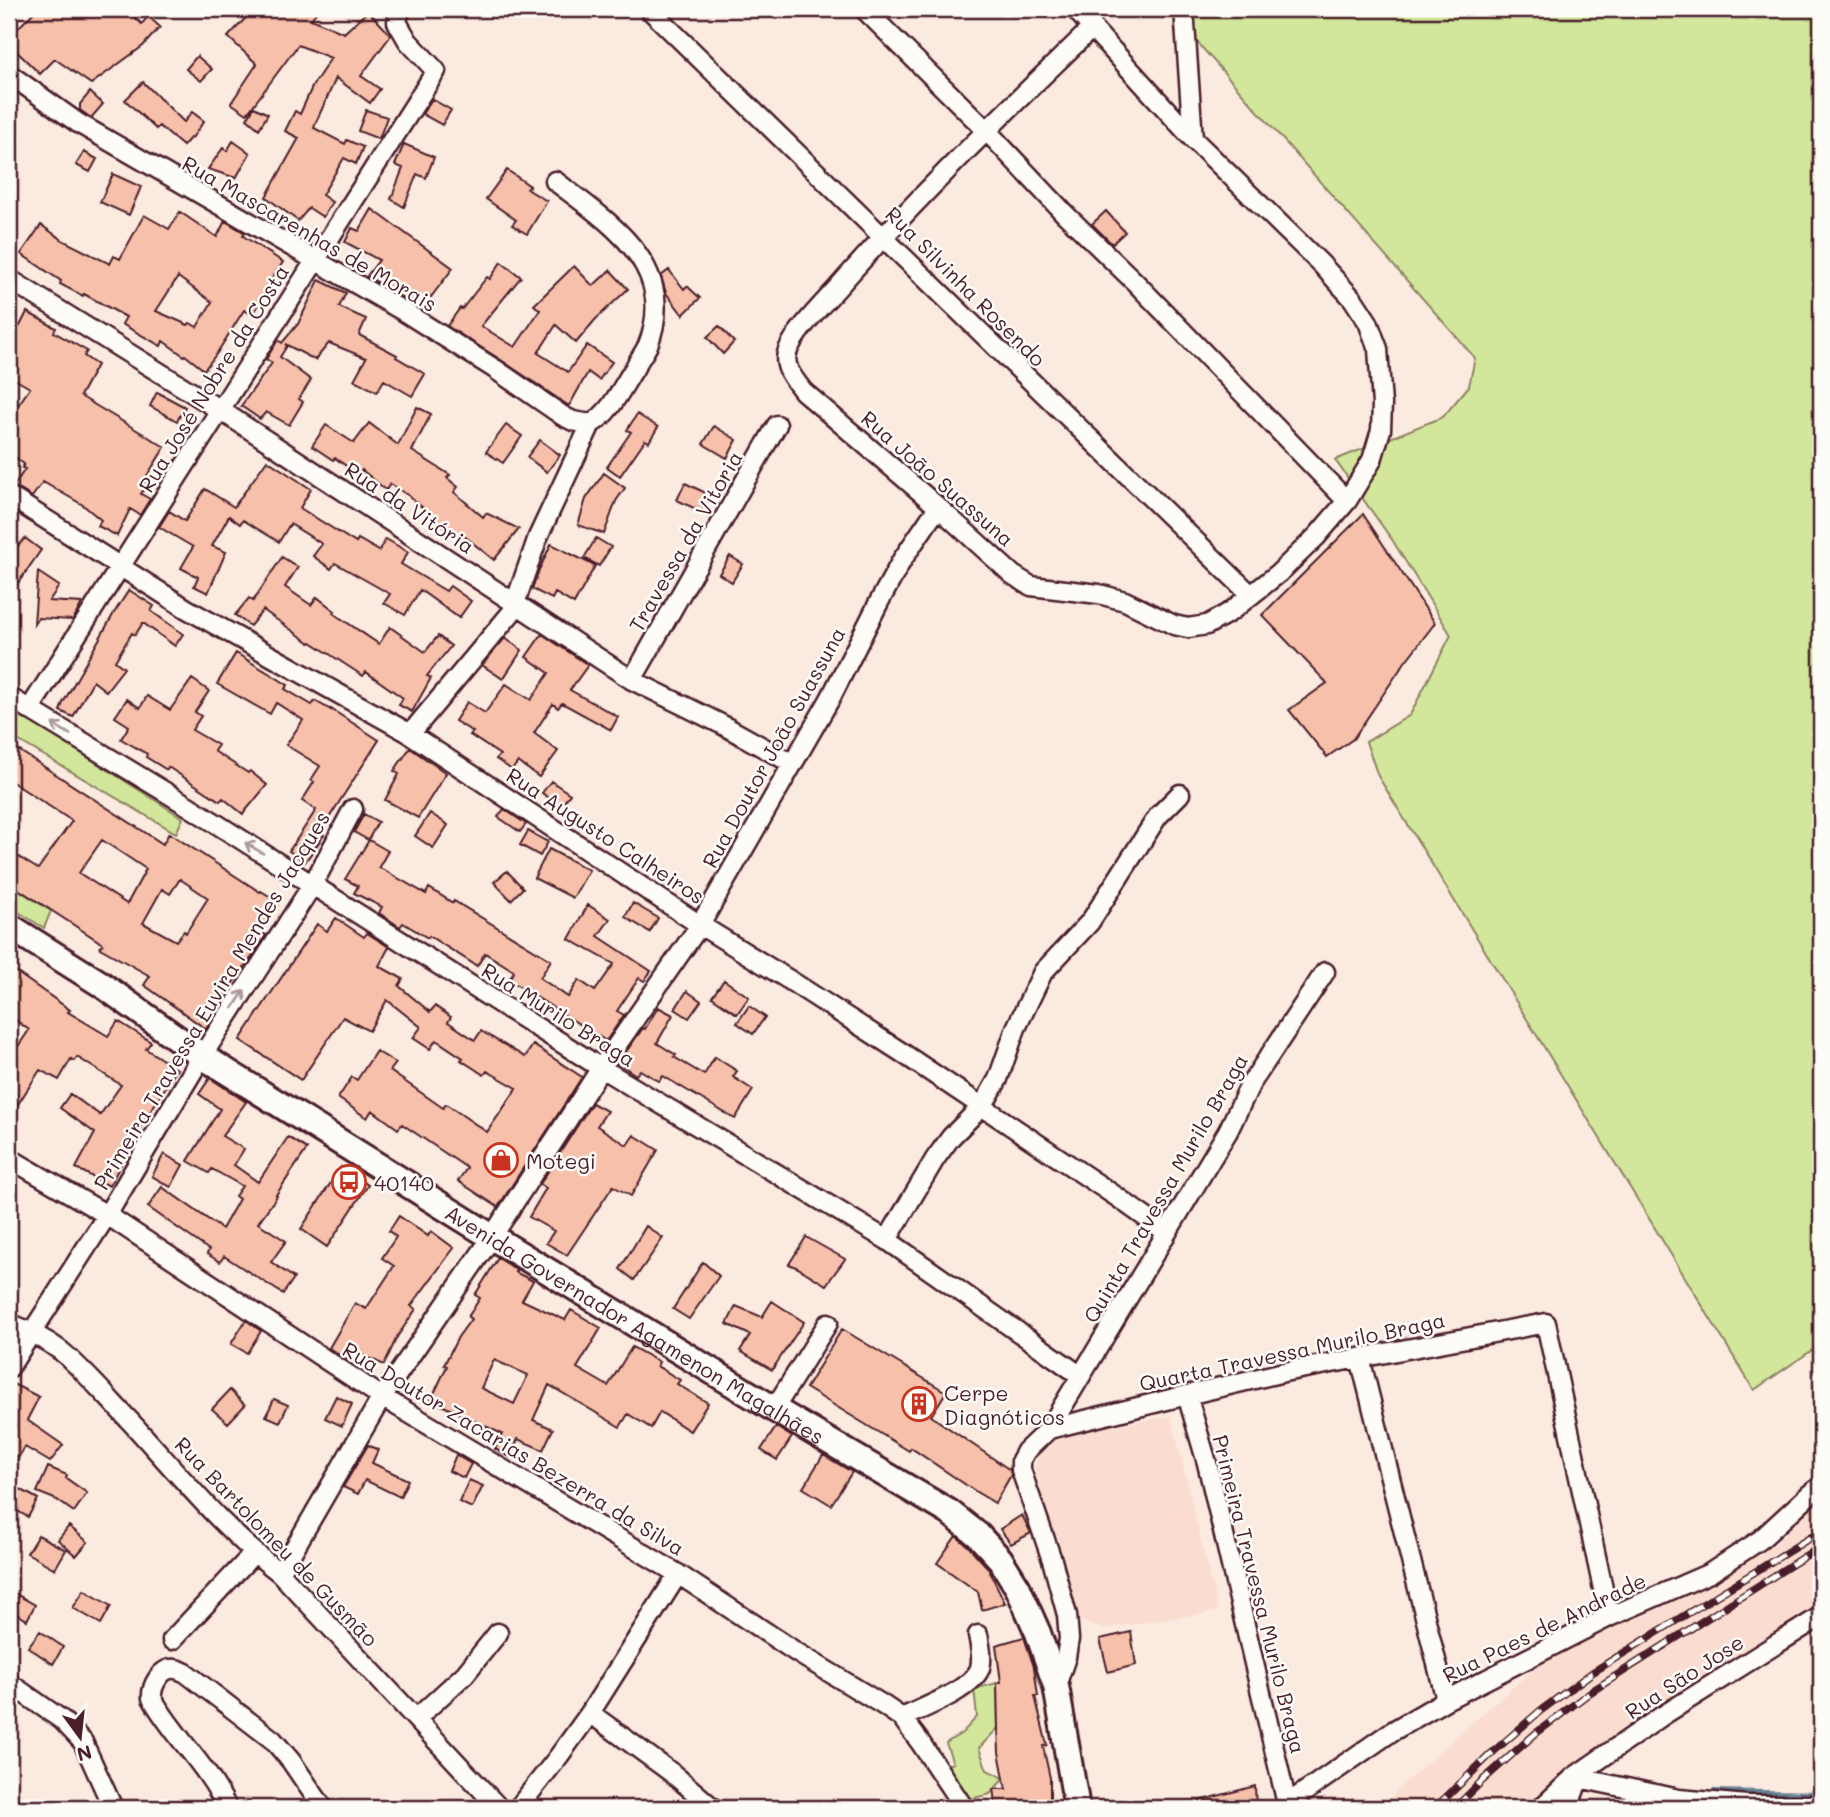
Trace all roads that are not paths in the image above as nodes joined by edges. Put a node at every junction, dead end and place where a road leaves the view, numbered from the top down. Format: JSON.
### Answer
{"nodes":[{"id":1,"x":400,"y":9,"type":"edge"},
{"id":2,"x":649,"y":9,"type":"edge"},
{"id":3,"x":864,"y":9,"type":"edge"},
{"id":4,"x":1075,"y":9,"type":"edge"},
{"id":5,"x":1184,"y":9,"type":"edge"},
{"id":6,"x":1093,"y":27,"type":"junction"},
{"id":7,"x":9,"y":74,"type":"edge"},
{"id":8,"x":986,"y":130,"type":"junction"},
{"id":9,"x":1193,"y":139,"type":"junction"},
{"id":10,"x":555,"y":181,"type":"dead end"},
{"id":11,"x":883,"y":236,"type":"junction"},
{"id":12,"x":314,"y":261,"type":"junction"},
{"id":13,"x":9,"y":279,"type":"edge"},
{"id":14,"x":220,"y":410,"type":"junction"},
{"id":15,"x":591,"y":424,"type":"junction"},
{"id":16,"x":777,"y":425,"type":"dead end"},
{"id":17,"x":9,"y":496,"type":"edge"},
{"id":18,"x":1347,"y":501,"type":"junction"},
{"id":19,"x":938,"y":507,"type":"junction"},
{"id":20,"x":120,"y":566,"type":"junction"},
{"id":21,"x":1251,"y":595,"type":"junction"},
{"id":22,"x":515,"y":603,"type":"junction"},
{"id":23,"x":632,"y":680,"type":"junction"},
{"id":24,"x":9,"y":697,"type":"edge"},
{"id":25,"x":29,"y":710,"type":"junction"},
{"id":26,"x":410,"y":734,"type":"junction"},
{"id":27,"x":793,"y":764,"type":"junction"},
{"id":28,"x":1180,"y":794,"type":"dead end"},
{"id":29,"x":353,"y":810,"type":"dead end"},
{"id":30,"x":313,"y":884,"type":"junction"},
{"id":31,"x":700,"y":925,"type":"junction"},
{"id":32,"x":9,"y":926,"type":"edge"},
{"id":33,"x":1325,"y":972,"type":"dead end"},
{"id":34,"x":202,"y":1056,"type":"junction"},
{"id":35,"x":601,"y":1068,"type":"junction"},
{"id":36,"x":982,"y":1106,"type":"junction"},
{"id":37,"x":9,"y":1158,"type":"edge"},
{"id":38,"x":107,"y":1215,"type":"junction"},
{"id":39,"x":1166,"y":1232,"type":"junction"},
{"id":40,"x":492,"y":1237,"type":"junction"},
{"id":41,"x":887,"y":1240,"type":"junction"},
{"id":42,"x":9,"y":1323,"type":"edge"},
{"id":43,"x":828,"y":1324,"type":"dead end"},
{"id":44,"x":31,"y":1332,"type":"junction"},
{"id":45,"x":1360,"y":1358,"type":"junction"},
{"id":46,"x":9,"y":1368,"type":"edge"},
{"id":47,"x":1081,"y":1376,"type":"junction"},
{"id":48,"x":1187,"y":1395,"type":"junction"},
{"id":49,"x":382,"y":1397,"type":"junction"},
{"id":50,"x":774,"y":1409,"type":"junction"},
{"id":51,"x":1049,"y":1429,"type":"junction"},
{"id":52,"x":1821,"y":1486,"type":"edge"},
{"id":53,"x":254,"y":1553,"type":"junction"},
{"id":54,"x":280,"y":1573,"type":"junction"},
{"id":55,"x":678,"y":1574,"type":"junction"},
{"id":56,"x":1821,"y":1616,"type":"edge"},
{"id":57,"x":1609,"y":1617,"type":"junction"},
{"id":58,"x":499,"y":1633,"type":"dead end"},
{"id":59,"x":978,"y":1635,"type":"dead end"},
{"id":60,"x":172,"y":1640,"type":"dead end"},
{"id":61,"x":9,"y":1684,"type":"edge"},
{"id":62,"x":1056,"y":1686,"type":"junction"},
{"id":63,"x":1446,"y":1700,"type":"junction"},
{"id":64,"x":590,"y":1713,"type":"junction"},
{"id":65,"x":902,"y":1717,"type":"junction"},
{"id":66,"x":417,"y":1718,"type":"junction"},
{"id":67,"x":1577,"y":1778,"type":"junction"},
{"id":68,"x":1821,"y":1805,"type":"edge"},
{"id":69,"x":1286,"y":1806,"type":"edge"},
{"id":70,"x":1797,"y":1807,"type":"edge"},
{"id":71,"x":113,"y":1808,"type":"edge"},
{"id":72,"x":227,"y":1808,"type":"edge"},
{"id":73,"x":323,"y":1808,"type":"edge"},
{"id":74,"x":499,"y":1808,"type":"edge"},
{"id":75,"x":518,"y":1808,"type":"edge"},
{"id":76,"x":713,"y":1808,"type":"edge"},
{"id":77,"x":964,"y":1808,"type":"edge"},
{"id":78,"x":1077,"y":1808,"type":"edge"},
{"id":79,"x":1541,"y":1808,"type":"edge"},
{"id":80,"x":1568,"y":1808,"type":"edge"}],
"edges":[{"from":1,"to":12,"type":"street","name":"Rua José Nobre da Costa"},
{"from":2,"to":11,"type":"street","name":"Rua Silvinha Rosendo"},
{"from":3,"to":8,"type":"street"},
{"from":4,"to":6,"type":"street","name":"Rua João Suassuna"},
{"from":5,"to":9,"type":"street"},
{"from":6,"to":8,"type":"street"},
{"from":6,"to":9,"type":"street","name":"Rua João Suassuna"},
{"from":7,"to":12,"type":"street","name":"Rua Mascarenhas de Morais"},
{"from":8,"to":11,"type":"street"},
{"from":8,"to":18,"type":"street"},
{"from":9,"to":18,"type":"street","name":"Rua João Suassuna"},
{"from":10,"to":15,"type":"street"},
{"from":11,"to":19,"type":"street","name":"Rua João Suassuna"},
{"from":11,"to":21,"type":"street","name":"Rua Silvinha Rosendo"},
{"from":12,"to":14,"type":"street","name":"Rua José Nobre da Costa"},
{"from":12,"to":15,"type":"street","name":"Rua Mascarenhas de Morais"},
{"from":13,"to":14,"type":"street","name":"Rua da Vitória"},
{"from":14,"to":20,"type":"street","name":"Rua José Nobre da Costa"},
{"from":14,"to":22,"type":"street","name":"Rua da Vitória"},
{"from":15,"to":22,"type":"street"},
{"from":16,"to":23,"type":"street","name":"Travessa da Vitoria"},
{"from":17,"to":20,"type":"street","name":"Rua Augusto Calheiros"},
{"from":18,"to":21,"type":"street","name":"Rua João Suassuna"},
{"from":19,"to":21,"type":"street","name":"Rua João Suassuna"},
{"from":19,"to":27,"type":"street","name":"Rua Doutor João Suassuna"},
{"from":20,"to":25,"type":"street","name":"Rua José Nobre da Costa"},
{"from":20,"to":26,"type":"street","name":"Rua Augusto Calheiros"},
{"from":22,"to":23,"type":"street","name":"Rua da Vitória"},
{"from":22,"to":26,"type":"street"},
{"from":23,"to":27,"type":"street","name":"Rua da Vitória"},
{"from":24,"to":25,"type":"street","name":"Rua Murilo Braga"},
{"from":30,"to":25,"type":"street","name":"Rua Murilo Braga","one_way":true},
{"from":26,"to":31,"type":"street","name":"Rua Augusto Calheiros"},
{"from":27,"to":31,"type":"street","name":"Rua Doutor João Suassuna"},
{"from":28,"to":36,"type":"street"},
{"from":29,"to":30,"type":"street","name":"Primeira Travessa Euvira Mendes Jacques"},
{"from":34,"to":30,"type":"street","name":"Primeira Travessa Euvira Mendes Jacques","one_way":true},
{"from":30,"to":35,"type":"street","name":"Rua Murilo Braga"},
{"from":31,"to":35,"type":"street","name":"Rua Doutor João Suassuna"},
{"from":31,"to":36,"type":"street","name":"Rua Augusto Calheiros"},
{"from":32,"to":34,"type":"main road","name":"Avenida Governador Agamenon Magalhães"},
{"from":33,"to":39,"type":"street","name":"Quinta Travessa Murilo Braga"},
{"from":34,"to":38,"type":"street","name":"Primeira Travessa Euvira Mendes Jacques"},
{"from":34,"to":40,"type":"main road","name":"Avenida Governador Agamenon Magalhães"},
{"from":35,"to":40,"type":"street","name":"Rua Doutor João Suassuna"},
{"from":35,"to":41,"type":"street","name":"Rua Murilo Braga"},
{"from":36,"to":39,"type":"street","name":"Rua Augusto Calheiros"},
{"from":36,"to":41,"type":"street"},
{"from":37,"to":38,"type":"street","name":"Rua Doutor Zacarias Bezerra da Silva"},
{"from":38,"to":44,"type":"street","name":"Primeira Travessa Euvira Mendes Jacques"},
{"from":38,"to":49,"type":"street","name":"Rua Doutor Zacarias Bezerra da Silva"},
{"from":39,"to":47,"type":"street","name":"Quinta Travessa Murilo Braga"},
{"from":40,"to":49,"type":"street","name":"Rua Doutor João Suassuna"},
{"from":40,"to":50,"type":"main road","name":"Avenida Governador Agamenon Magalhães"},
{"from":41,"to":47,"type":"street","name":"Rua Murilo Braga"},
{"from":42,"to":44,"type":"street","name":"Rua Bartolomeu de Gusmão"},
{"from":43,"to":50,"type":"street"},
{"from":44,"to":46,"type":"street","name":"Primeira Travessa Euvira Mendes Jacques"},
{"from":44,"to":53,"type":"street","name":"Rua Bartolomeu de Gusmão"},
{"from":45,"to":48,"type":"street","name":"Quarta Travessa Murilo Braga"},
{"from":45,"to":57,"type":"street","name":"Quarta Travessa Murilo Braga"},
{"from":45,"to":63,"type":"street"},
{"from":47,"to":51,"type":"street","name":"Quinta Travessa Murilo Braga"},
{"from":48,"to":51,"type":"street","name":"Quarta Travessa Murilo Braga"},
{"from":48,"to":69,"type":"street","name":"Primeira Travessa Murilo Braga"},
{"from":49,"to":54,"type":"street","name":"Rua Doutor João Suassuna"},
{"from":49,"to":55,"type":"street","name":"Rua Doutor Zacarias Bezerra da Silva"},
{"from":50,"to":62,"type":"main road","name":"Avenida Governador Agamenon Magalhães"},
{"from":51,"to":62,"type":"street","name":"Quinta Travessa Murilo Braga"},
{"from":52,"to":57,"type":"street","name":"Rua Paes de Andrade"},
{"from":53,"to":54,"type":"street","name":"Rua Bartolomeu de Gusmão"},
{"from":53,"to":60,"type":"street"},
{"from":54,"to":66,"type":"street","name":"Rua Bartolomeu de Gusmão"},
{"from":55,"to":64,"type":"street"},
{"from":55,"to":65,"type":"street","name":"Rua Doutor Zacarias Bezerra da Silva"},
{"from":56,"to":67,"type":"street","name":"Rua São Jose"},
{"from":57,"to":63,"type":"street","name":"Rua Paes de Andrade"},
{"from":58,"to":66,"type":"street"},
{"from":59,"to":65,"type":"street"},
{"from":61,"to":71,"type":"street"},
{"from":62,"to":78,"type":"main road","name":"Avenida Governador Agamenon Magalhães"},
{"from":63,"to":69,"type":"street","name":"Rua Paes de Andrade"},
{"from":64,"to":75,"type":"street"},
{"from":64,"to":76,"type":"street"},
{"from":65,"to":77,"type":"street","name":"Rua Doutor Zacarias Bezerra da Silva"},
{"from":66,"to":74,"type":"street","name":"Rua Bartolomeu de Gusmão"},
{"from":67,"to":70,"type":"street"},
{"from":67,"to":79,"type":"street","name":"Rua São Jose"},
{"from":67,"to":80,"type":"street"},
{"from":68,"to":70,"type":"street"},
{"from":72,"to":73,"type":"street"}]}
